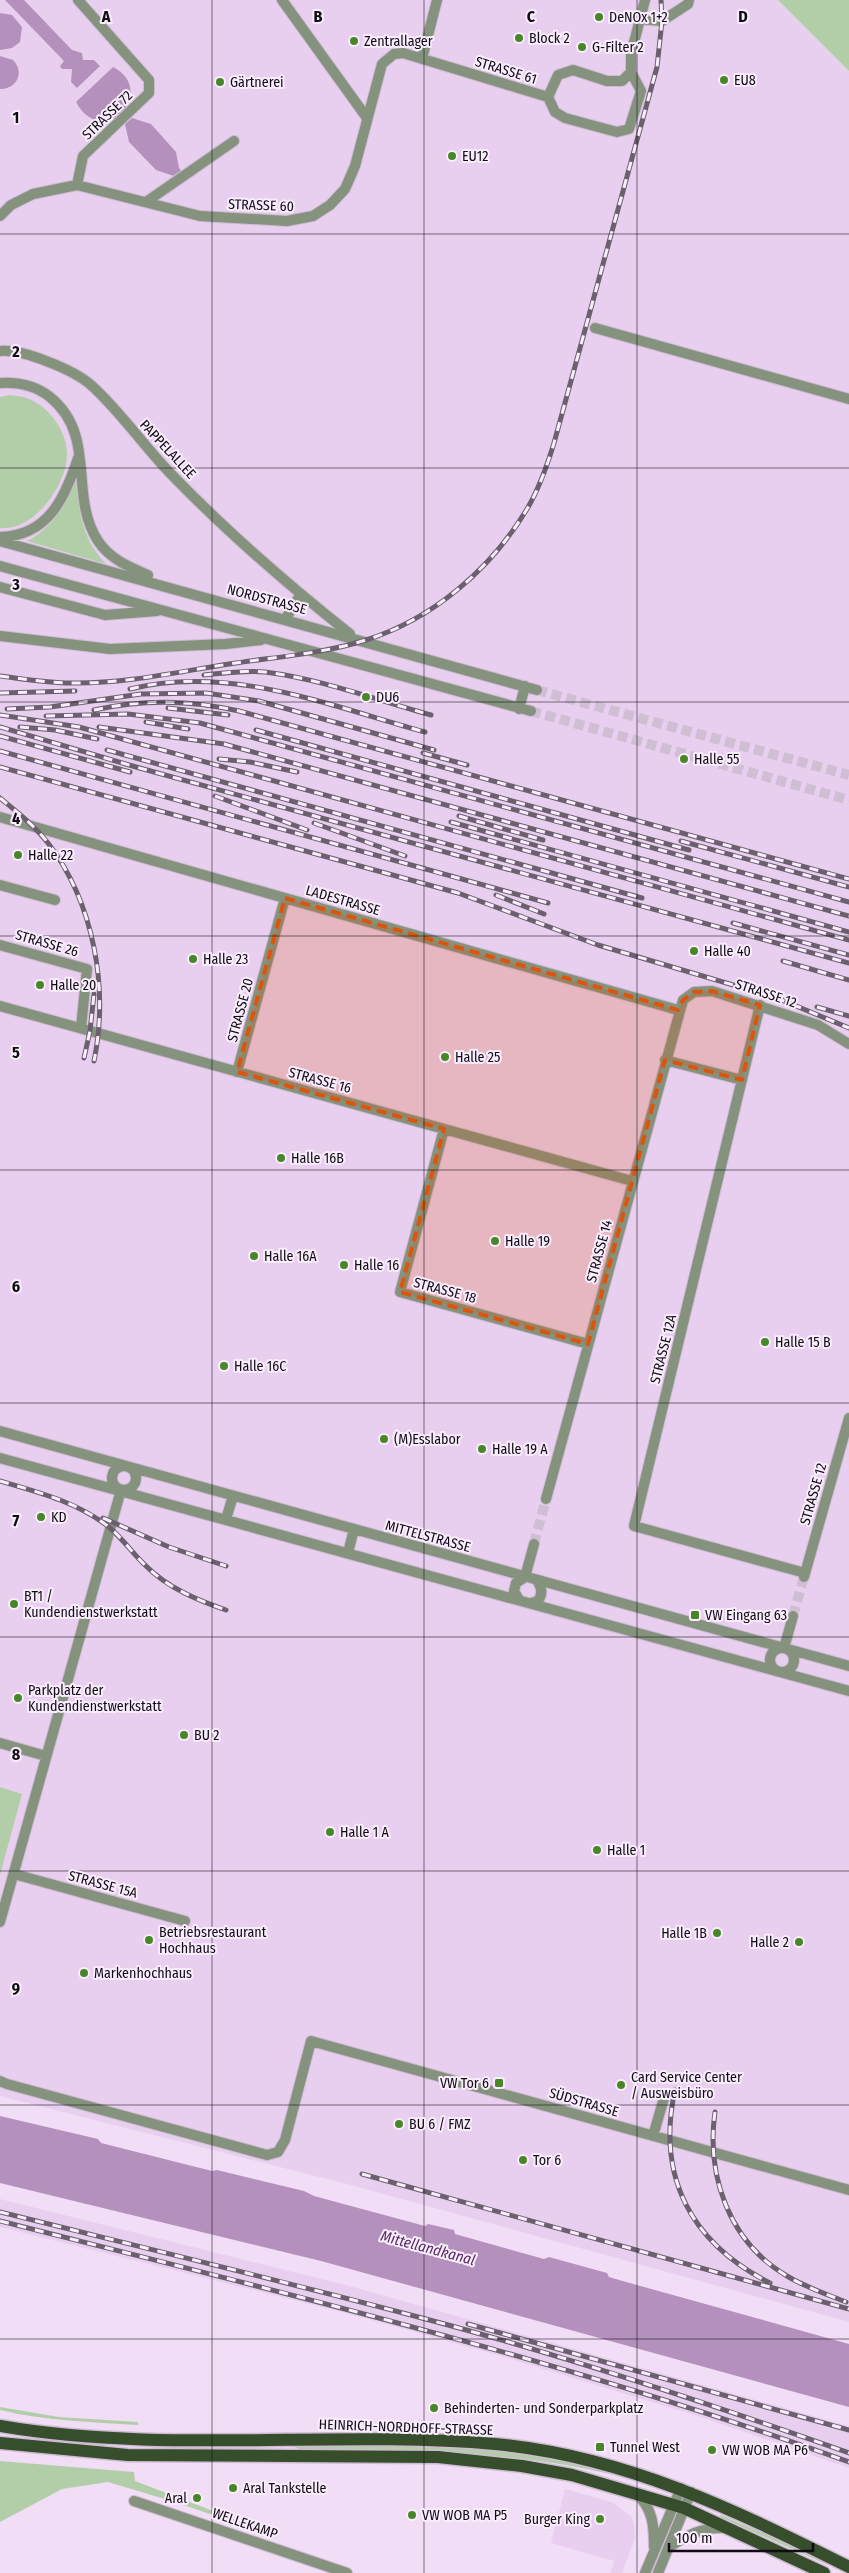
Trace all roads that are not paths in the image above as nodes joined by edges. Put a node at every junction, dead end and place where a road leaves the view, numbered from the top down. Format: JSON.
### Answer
{"nodes":[{"id":1,"x":282,"y":0,"type":"edge"},
{"id":2,"x":437,"y":0,"type":"edge"},
{"id":3,"x":645,"y":0,"type":"edge"},
{"id":4,"x":689,"y":0,"type":"edge"},
{"id":5,"x":81,"y":1,"type":"edge"},
{"id":6,"x":639,"y":19,"type":"junction"},
{"id":7,"x":422,"y":59,"type":"junction"},
{"id":8,"x":631,"y":72,"type":"junction"},
{"id":9,"x":548,"y":97,"type":"junction"},
{"id":10,"x":367,"y":118,"type":"junction"},
{"id":11,"x":234,"y":142,"type":"dead end"},
{"id":12,"x":77,"y":185,"type":"junction"},
{"id":13,"x":146,"y":202,"type":"junction"},
{"id":14,"x":0,"y":216,"type":"edge"},
{"id":15,"x":596,"y":328,"type":"dead end"},
{"id":16,"x":0,"y":351,"type":"edge"},
{"id":17,"x":0,"y":383,"type":"edge"},
{"id":18,"x":849,"y":399,"type":"edge"},
{"id":19,"x":80,"y":454,"type":"junction"},
{"id":20,"x":0,"y":539,"type":"edge"},
{"id":21,"x":0,"y":566,"type":"edge"},
{"id":22,"x":0,"y":587,"type":"edge"},
{"id":23,"x":190,"y":592,"type":"junction"},
{"id":24,"x":301,"y":594,"type":"junction"},
{"id":25,"x":161,"y":610,"type":"junction"},
{"id":26,"x":286,"y":618,"type":"junction"},
{"id":27,"x":0,"y":636,"type":"edge"},
{"id":28,"x":354,"y":637,"type":"junction"},
{"id":29,"x":266,"y":640,"type":"junction"},
{"id":30,"x":525,"y":686,"type":"junction"},
{"id":31,"x":537,"y":690,"type":"tunnel mouth"},
{"id":32,"x":519,"y":709,"type":"junction"},
{"id":33,"x":531,"y":711,"type":"tunnel mouth"},
{"id":34,"x":0,"y":817,"type":"edge"},
{"id":35,"x":0,"y":885,"type":"edge"},
{"id":36,"x":285,"y":898,"type":"junction"},
{"id":37,"x":55,"y":900,"type":"dead end"},
{"id":38,"x":0,"y":945,"type":"edge"},
{"id":39,"x":760,"y":1005,"type":"junction"},
{"id":40,"x":0,"y":1006,"type":"edge"},
{"id":41,"x":678,"y":1010,"type":"junction"},
{"id":42,"x":81,"y":1028,"type":"junction"},
{"id":43,"x":849,"y":1044,"type":"edge"},
{"id":44,"x":665,"y":1060,"type":"junction"},
{"id":45,"x":237,"y":1072,"type":"junction"},
{"id":46,"x":742,"y":1080,"type":"junction"},
{"id":47,"x":444,"y":1129,"type":"junction"},
{"id":48,"x":632,"y":1181,"type":"junction"},
{"id":49,"x":588,"y":1344,"type":"junction"},
{"id":50,"x":849,"y":1418,"type":"edge"},
{"id":51,"x":0,"y":1431,"type":"edge"},
{"id":52,"x":0,"y":1458,"type":"edge"},
{"id":53,"x":126,"y":1466,"type":"junction"},
{"id":54,"x":122,"y":1490,"type":"junction"},
{"id":55,"x":233,"y":1496,"type":"junction"},
{"id":56,"x":546,"y":1499,"type":"tunnel mouth"},
{"id":57,"x":226,"y":1519,"type":"junction"},
{"id":58,"x":354,"y":1529,"type":"junction"},
{"id":59,"x":534,"y":1544,"type":"tunnel mouth"},
{"id":60,"x":348,"y":1553,"type":"junction"},
{"id":61,"x":805,"y":1575,"type":"joint"},
{"id":62,"x":525,"y":1577,"type":"junction"},
{"id":63,"x":537,"y":1580,"type":"junction"},
{"id":64,"x":519,"y":1600,"type":"junction"},
{"id":65,"x":531,"y":1603,"type":"junction"},
{"id":66,"x":793,"y":1616,"type":"tunnel mouth"},
{"id":67,"x":784,"y":1648,"type":"junction"},
{"id":68,"x":849,"y":1666,"type":"edge"},
{"id":69,"x":778,"y":1672,"type":"junction"},
{"id":70,"x":849,"y":1691,"type":"edge"},
{"id":71,"x":0,"y":1743,"type":"edge"},
{"id":72,"x":46,"y":1756,"type":"junction"},
{"id":73,"x":14,"y":1874,"type":"junction"},
{"id":74,"x":185,"y":1920,"type":"dead end"},
{"id":75,"x":0,"y":1922,"type":"edge"},
{"id":76,"x":0,"y":2081,"type":"edge"},
{"id":77,"x":664,"y":2098,"type":"dead end"},
{"id":78,"x":653,"y":2136,"type":"junction"},
{"id":79,"x":849,"y":2190,"type":"edge"},
{"id":80,"x":0,"y":2426,"type":"edge"},
{"id":81,"x":0,"y":2443,"type":"edge"},
{"id":82,"x":686,"y":2490,"type":"junction"},
{"id":83,"x":636,"y":2492,"type":"junction"},
{"id":84,"x":134,"y":2501,"type":"dead end"},
{"id":85,"x":679,"y":2506,"type":"junction"},
{"id":86,"x":731,"y":2528,"type":"junction"},
{"id":87,"x":669,"y":2547,"type":"junction"},
{"id":88,"x":653,"y":2553,"type":"junction"},
{"id":89,"x":849,"y":2567,"type":"edge"},
{"id":90,"x":347,"y":2573,"type":"edge"},
{"id":91,"x":645,"y":2573,"type":"edge"},
{"id":92,"x":658,"y":2573,"type":"edge"},
{"id":93,"x":824,"y":2573,"type":"edge"}],
"edges":[{"from":1,"to":10,"type":"street"},
{"from":2,"to":7,"type":"street"},
{"from":3,"to":6,"type":"street"},
{"from":4,"to":6,"type":"street"},
{"from":5,"to":12,"type":"street","name":"STRASSE 72"},
{"from":6,"to":8,"type":"street"},
{"from":7,"to":9,"type":"street","name":"STRASSE 61"},
{"from":7,"to":10,"type":"street","name":"STRASSE 60"},
{"from":8,"to":9,"type":"street"},
{"from":8,"to":9,"type":"street","name":"STRASSE 61"},
{"from":10,"to":13,"type":"street","name":"STRASSE 60"},
{"from":11,"to":13,"type":"street"},
{"from":12,"to":13,"type":"street","name":"STRASSE 60"},
{"from":12,"to":14,"type":"street","name":"STRASSE 60"},
{"from":15,"to":18,"type":"street"},
{"from":16,"to":24,"type":"street","name":"PAPPELALLEE"},
{"from":17,"to":19,"type":"street"},
{"from":19,"to":20,"type":"street"},
{"from":19,"to":23,"type":"street"},
{"from":20,"to":23,"type":"street","name":"NORDSTRASSE"},
{"from":21,"to":25,"type":"street"},
{"from":22,"to":25,"type":"street"},
{"from":23,"to":26,"type":"street","name":"NORDSTRASSE"},
{"from":24,"to":26,"type":"street"},
{"from":24,"to":28,"type":"street","name":"PAPPELALLEE"},
{"from":25,"to":29,"type":"street"},
{"from":26,"to":28,"type":"street","name":"NORDSTRASSE"},
{"from":27,"to":29,"type":"street"},
{"from":28,"to":30,"type":"street","name":"NORDSTRASSE"},
{"from":29,"to":32,"type":"street"},
{"from":30,"to":31,"type":"street","name":"NORDSTRASSE"},
{"from":30,"to":32,"type":"street"},
{"from":32,"to":33,"type":"street"},
{"from":34,"to":36,"type":"street","name":"LADESTRASSE"},
{"from":35,"to":37,"type":"street"},
{"from":36,"to":41,"type":"street","name":"LADESTRASSE"},
{"from":36,"to":45,"type":"street","name":"STRASSE 20"},
{"from":38,"to":42,"type":"street","name":"STRASSE 26"},
{"from":39,"to":41,"type":"street","name":"STRASSE 12"},
{"from":39,"to":43,"type":"street","name":"STRASSE 12"},
{"from":39,"to":46,"type":"street","name":"STRASSE 12A"},
{"from":40,"to":42,"type":"street","name":"STRASSE 16"},
{"from":41,"to":44,"type":"street","name":"STRASSE 14"},
{"from":42,"to":45,"type":"street","name":"STRASSE 16"},
{"from":44,"to":46,"type":"street"},
{"from":44,"to":48,"type":"street","name":"STRASSE 14"},
{"from":45,"to":47,"type":"street","name":"STRASSE 16"},
{"from":46,"to":61,"type":"street","name":"STRASSE 12A"},
{"from":47,"to":48,"type":"street","name":"STRASSE 16"},
{"from":47,"to":49,"type":"street","name":"STRASSE 18"},
{"from":48,"to":49,"type":"street","name":"STRASSE 14"},
{"from":49,"to":56,"type":"street","name":"STRASSE 14"},
{"from":50,"to":61,"type":"street","name":"STRASSE 12"},
{"from":51,"to":53,"type":"street","name":"MITTELSTRASSE"},
{"from":52,"to":54,"type":"street"},
{"from":53,"to":54,"type":"street"},
{"from":53,"to":54,"type":"street"},
{"from":53,"to":55,"type":"street","name":"MITTELSTRASSE"},
{"from":54,"to":57,"type":"street"},
{"from":54,"to":72,"type":"street"},
{"from":55,"to":57,"type":"street"},
{"from":55,"to":58,"type":"street","name":"MITTELSTRASSE"},
{"from":57,"to":60,"type":"street"},
{"from":58,"to":60,"type":"street"},
{"from":58,"to":62,"type":"street","name":"MITTELSTRASSE"},
{"from":59,"to":62,"type":"street"},
{"from":60,"to":64,"type":"street"},
{"from":62,"to":63,"type":"street","name":"MITTELSTRASSE"},
{"from":62,"to":64,"type":"street"},
{"from":63,"to":65,"type":"street"},
{"from":63,"to":67,"type":"street","name":"MITTELSTRASSE"},
{"from":64,"to":65,"type":"street"},
{"from":65,"to":69,"type":"street"},
{"from":66,"to":67,"type":"street"},
{"from":67,"to":68,"type":"street","name":"MITTELSTRASSE"},
{"from":67,"to":69,"type":"street"},
{"from":67,"to":69,"type":"street"},
{"from":69,"to":70,"type":"street"},
{"from":71,"to":72,"type":"street"},
{"from":72,"to":73,"type":"street"},
{"from":73,"to":74,"type":"street","name":"STRASSE 15A"},
{"from":73,"to":75,"type":"street"},
{"from":76,"to":78,"type":"street","name":"SÜDSTRASSE"},
{"from":77,"to":78,"type":"street"},
{"from":78,"to":79,"type":"street","name":"SÜDSTRASSE"},
{"from":80,"to":82,"type":"main road","name":"HEINRICH-NORDHOFF-STRASSE"},
{"from":81,"to":83,"type":"main road","name":"HEINRICH-NORDHOFF-STRASSE"},
{"from":82,"to":85,"type":"street"},
{"from":82,"to":89,"type":"main road","name":"HEINRICH-NORDHOFF-STRASSE"},
{"from":83,"to":85,"type":"main road","name":"HEINRICH-NORDHOFF-STRASSE"},
{"from":83,"to":88,"type":"street"},
{"from":84,"to":90,"type":"street","name":"WELLEKAMP"},
{"from":85,"to":86,"type":"main road","name":"HEINRICH-NORDHOFF-STRASSE"},
{"from":85,"to":87,"type":"street"},
{"from":85,"to":88,"type":"street"},
{"from":86,"to":87,"type":"street"},
{"from":86,"to":93,"type":"main road","name":"HEINRICH-NORDHOFF-STRASSE"},
{"from":87,"to":92,"type":"street"},
{"from":88,"to":91,"type":"street"}]}
